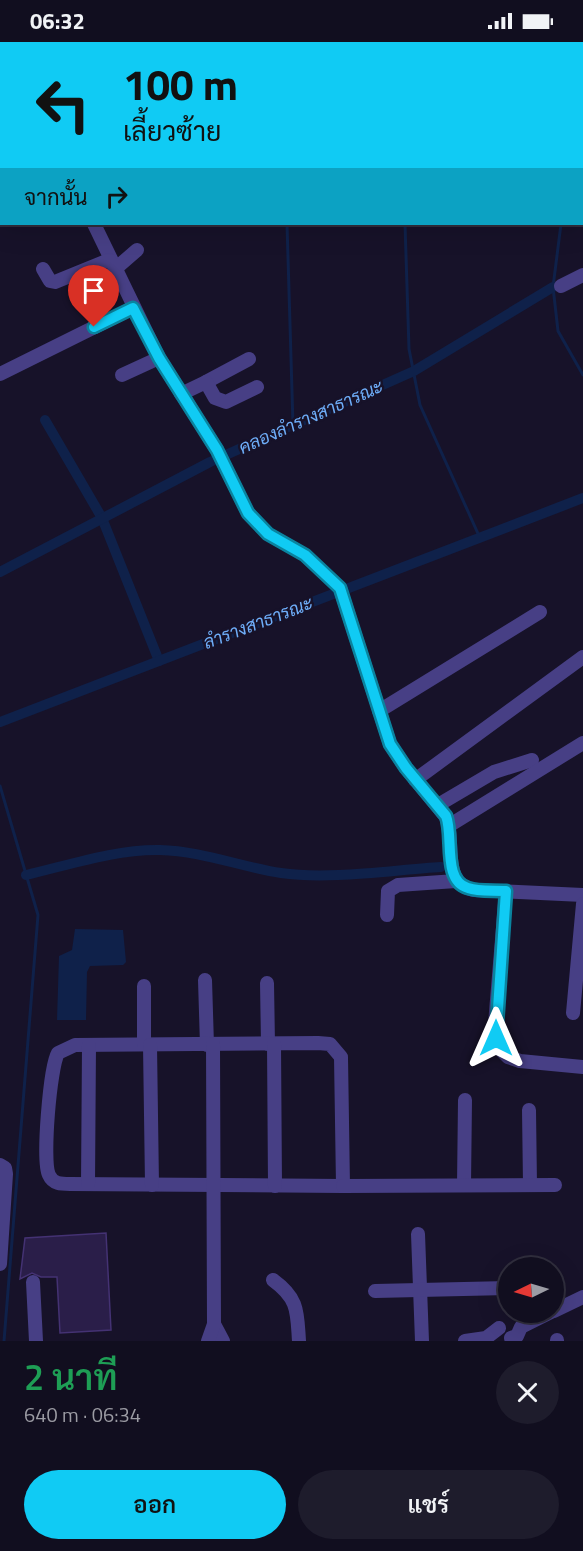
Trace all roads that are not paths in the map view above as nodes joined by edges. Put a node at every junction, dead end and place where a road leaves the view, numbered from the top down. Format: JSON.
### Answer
{"nodes":[{"id":1,"x":94,"y":225,"type":"edge"},
{"id":2,"x":137,"y":250,"type":"dead end"},
{"id":3,"x":112,"y":265,"type":"junction"},
{"id":4,"x":43,"y":269,"type":"dead end"},
{"id":5,"x":583,"y":275,"type":"edge"},
{"id":6,"x":561,"y":286,"type":"dead end"},
{"id":7,"x":133,"y":308,"type":"junction"},
{"id":8,"x":159,"y":358,"type":"junction"},
{"id":9,"x":249,"y":359,"type":"dead end"},
{"id":10,"x":0,"y":374,"type":"edge"},
{"id":11,"x":122,"y":375,"type":"dead end"},
{"id":12,"x":206,"y":381,"type":"junction"},
{"id":13,"x":256,"y":387,"type":"dead end"},
{"id":14,"x":182,"y":394,"type":"junction"},
{"id":15,"x":540,"y":612,"type":"dead end"},
{"id":16,"x":583,"y":657,"type":"edge"},
{"id":17,"x":379,"y":711,"type":"junction"},
{"id":18,"x":583,"y":742,"type":"edge"},
{"id":19,"x":532,"y":760,"type":"dead end"},
{"id":20,"x":415,"y":780,"type":"junction"},
{"id":21,"x":438,"y":805,"type":"junction"},
{"id":22,"x":450,"y":825,"type":"junction"},
{"id":23,"x":456,"y":881,"type":"junction"},
{"id":24,"x":506,"y":891,"type":"junction"},
{"id":25,"x":583,"y":895,"type":"edge"},
{"id":26,"x":583,"y":904,"type":"edge"},
{"id":27,"x":387,"y":915,"type":"dead end"},
{"id":28,"x":206,"y":980,"type":"dead end"},
{"id":29,"x":267,"y":984,"type":"dead end"},
{"id":30,"x":144,"y":986,"type":"dead end"},
{"id":31,"x":573,"y":1013,"type":"dead end"},
{"id":32,"x":147,"y":1044,"type":"junction"},
{"id":33,"x":210,"y":1044,"type":"junction"},
{"id":34,"x":271,"y":1044,"type":"junction"},
{"id":35,"x":89,"y":1045,"type":"junction"},
{"id":36,"x":583,"y":1067,"type":"edge"},
{"id":37,"x":465,"y":1100,"type":"dead end"},
{"id":38,"x":530,"y":1110,"type":"dead end"},
{"id":39,"x":0,"y":1165,"type":"edge"},
{"id":40,"x":88,"y":1184,"type":"junction"},
{"id":41,"x":152,"y":1185,"type":"junction"},
{"id":42,"x":214,"y":1185,"type":"junction"},
{"id":43,"x":464,"y":1185,"type":"junction"},
{"id":44,"x":530,"y":1185,"type":"junction"},
{"id":45,"x":555,"y":1185,"type":"dead end"},
{"id":46,"x":275,"y":1186,"type":"junction"},
{"id":47,"x":343,"y":1186,"type":"junction"},
{"id":48,"x":418,"y":1234,"type":"dead end"},
{"id":49,"x":0,"y":1264,"type":"edge"},
{"id":50,"x":273,"y":1280,"type":"dead end"},
{"id":51,"x":33,"y":1282,"type":"dead end"},
{"id":52,"x":498,"y":1287,"type":"edge"},
{"id":53,"x":420,"y":1290,"type":"junction"},
{"id":54,"x":375,"y":1291,"type":"dead end"},
{"id":55,"x":583,"y":1297,"type":"edge"},
{"id":56,"x":564,"y":1306,"type":"edge"},
{"id":57,"x":529,"y":1323,"type":"edge"},
{"id":58,"x":214,"y":1324,"type":"junction"},
{"id":59,"x":499,"y":1334,"type":"edge"},
{"id":60,"x":36,"y":1341,"type":"edge"},
{"id":61,"x":208,"y":1341,"type":"edge"},
{"id":62,"x":223,"y":1341,"type":"edge"},
{"id":63,"x":299,"y":1341,"type":"edge"},
{"id":64,"x":422,"y":1341,"type":"edge"},
{"id":65,"x":465,"y":1341,"type":"edge"}],
"edges":[{"from":1,"to":3,"type":"street"},
{"from":2,"to":3,"type":"street"},
{"from":3,"to":4,"type":"street"},
{"from":3,"to":7,"type":"street"},
{"from":5,"to":6,"type":"street"},
{"from":7,"to":8,"type":"street"},
{"from":7,"to":10,"type":"street"},
{"from":8,"to":11,"type":"street"},
{"from":8,"to":14,"type":"street"},
{"from":9,"to":12,"type":"street"},
{"from":12,"to":13,"type":"street"},
{"from":12,"to":14,"type":"street"},
{"from":14,"to":17,"type":"street"},
{"from":15,"to":17,"type":"street"},
{"from":16,"to":20,"type":"street"},
{"from":17,"to":20,"type":"street"},
{"from":18,"to":22,"type":"street"},
{"from":19,"to":21,"type":"street"},
{"from":20,"to":21,"type":"street"},
{"from":21,"to":22,"type":"street"},
{"from":22,"to":23,"type":"street"},
{"from":23,"to":24,"type":"street"},
{"from":23,"to":27,"type":"street"},
{"from":24,"to":25,"type":"street"},
{"from":24,"to":36,"type":"street"},
{"from":26,"to":31,"type":"street"},
{"from":28,"to":33,"type":"street"},
{"from":29,"to":34,"type":"street"},
{"from":30,"to":32,"type":"street"},
{"from":32,"to":33,"type":"street"},
{"from":32,"to":35,"type":"street"},
{"from":32,"to":41,"type":"street"},
{"from":33,"to":34,"type":"street"},
{"from":33,"to":42,"type":"street"},
{"from":34,"to":46,"type":"street"},
{"from":34,"to":47,"type":"street"},
{"from":35,"to":40,"type":"street"},
{"from":35,"to":40,"type":"street"},
{"from":37,"to":43,"type":"street"},
{"from":38,"to":44,"type":"street"},
{"from":39,"to":49,"type":"street"},
{"from":40,"to":41,"type":"street"},
{"from":41,"to":42,"type":"street"},
{"from":42,"to":46,"type":"street"},
{"from":42,"to":58,"type":"street"},
{"from":43,"to":44,"type":"street"},
{"from":43,"to":47,"type":"street"},
{"from":44,"to":45,"type":"street"},
{"from":46,"to":47,"type":"street"},
{"from":48,"to":53,"type":"street"},
{"from":50,"to":63,"type":"street"},
{"from":51,"to":60,"type":"street"},
{"from":52,"to":53,"type":"street"},
{"from":53,"to":54,"type":"street"},
{"from":53,"to":64,"type":"street"},
{"from":55,"to":56,"type":"street"},
{"from":57,"to":59,"type":"street"},
{"from":58,"to":61,"type":"street"},
{"from":58,"to":62,"type":"street"},
{"from":59,"to":65,"type":"street"}]}
